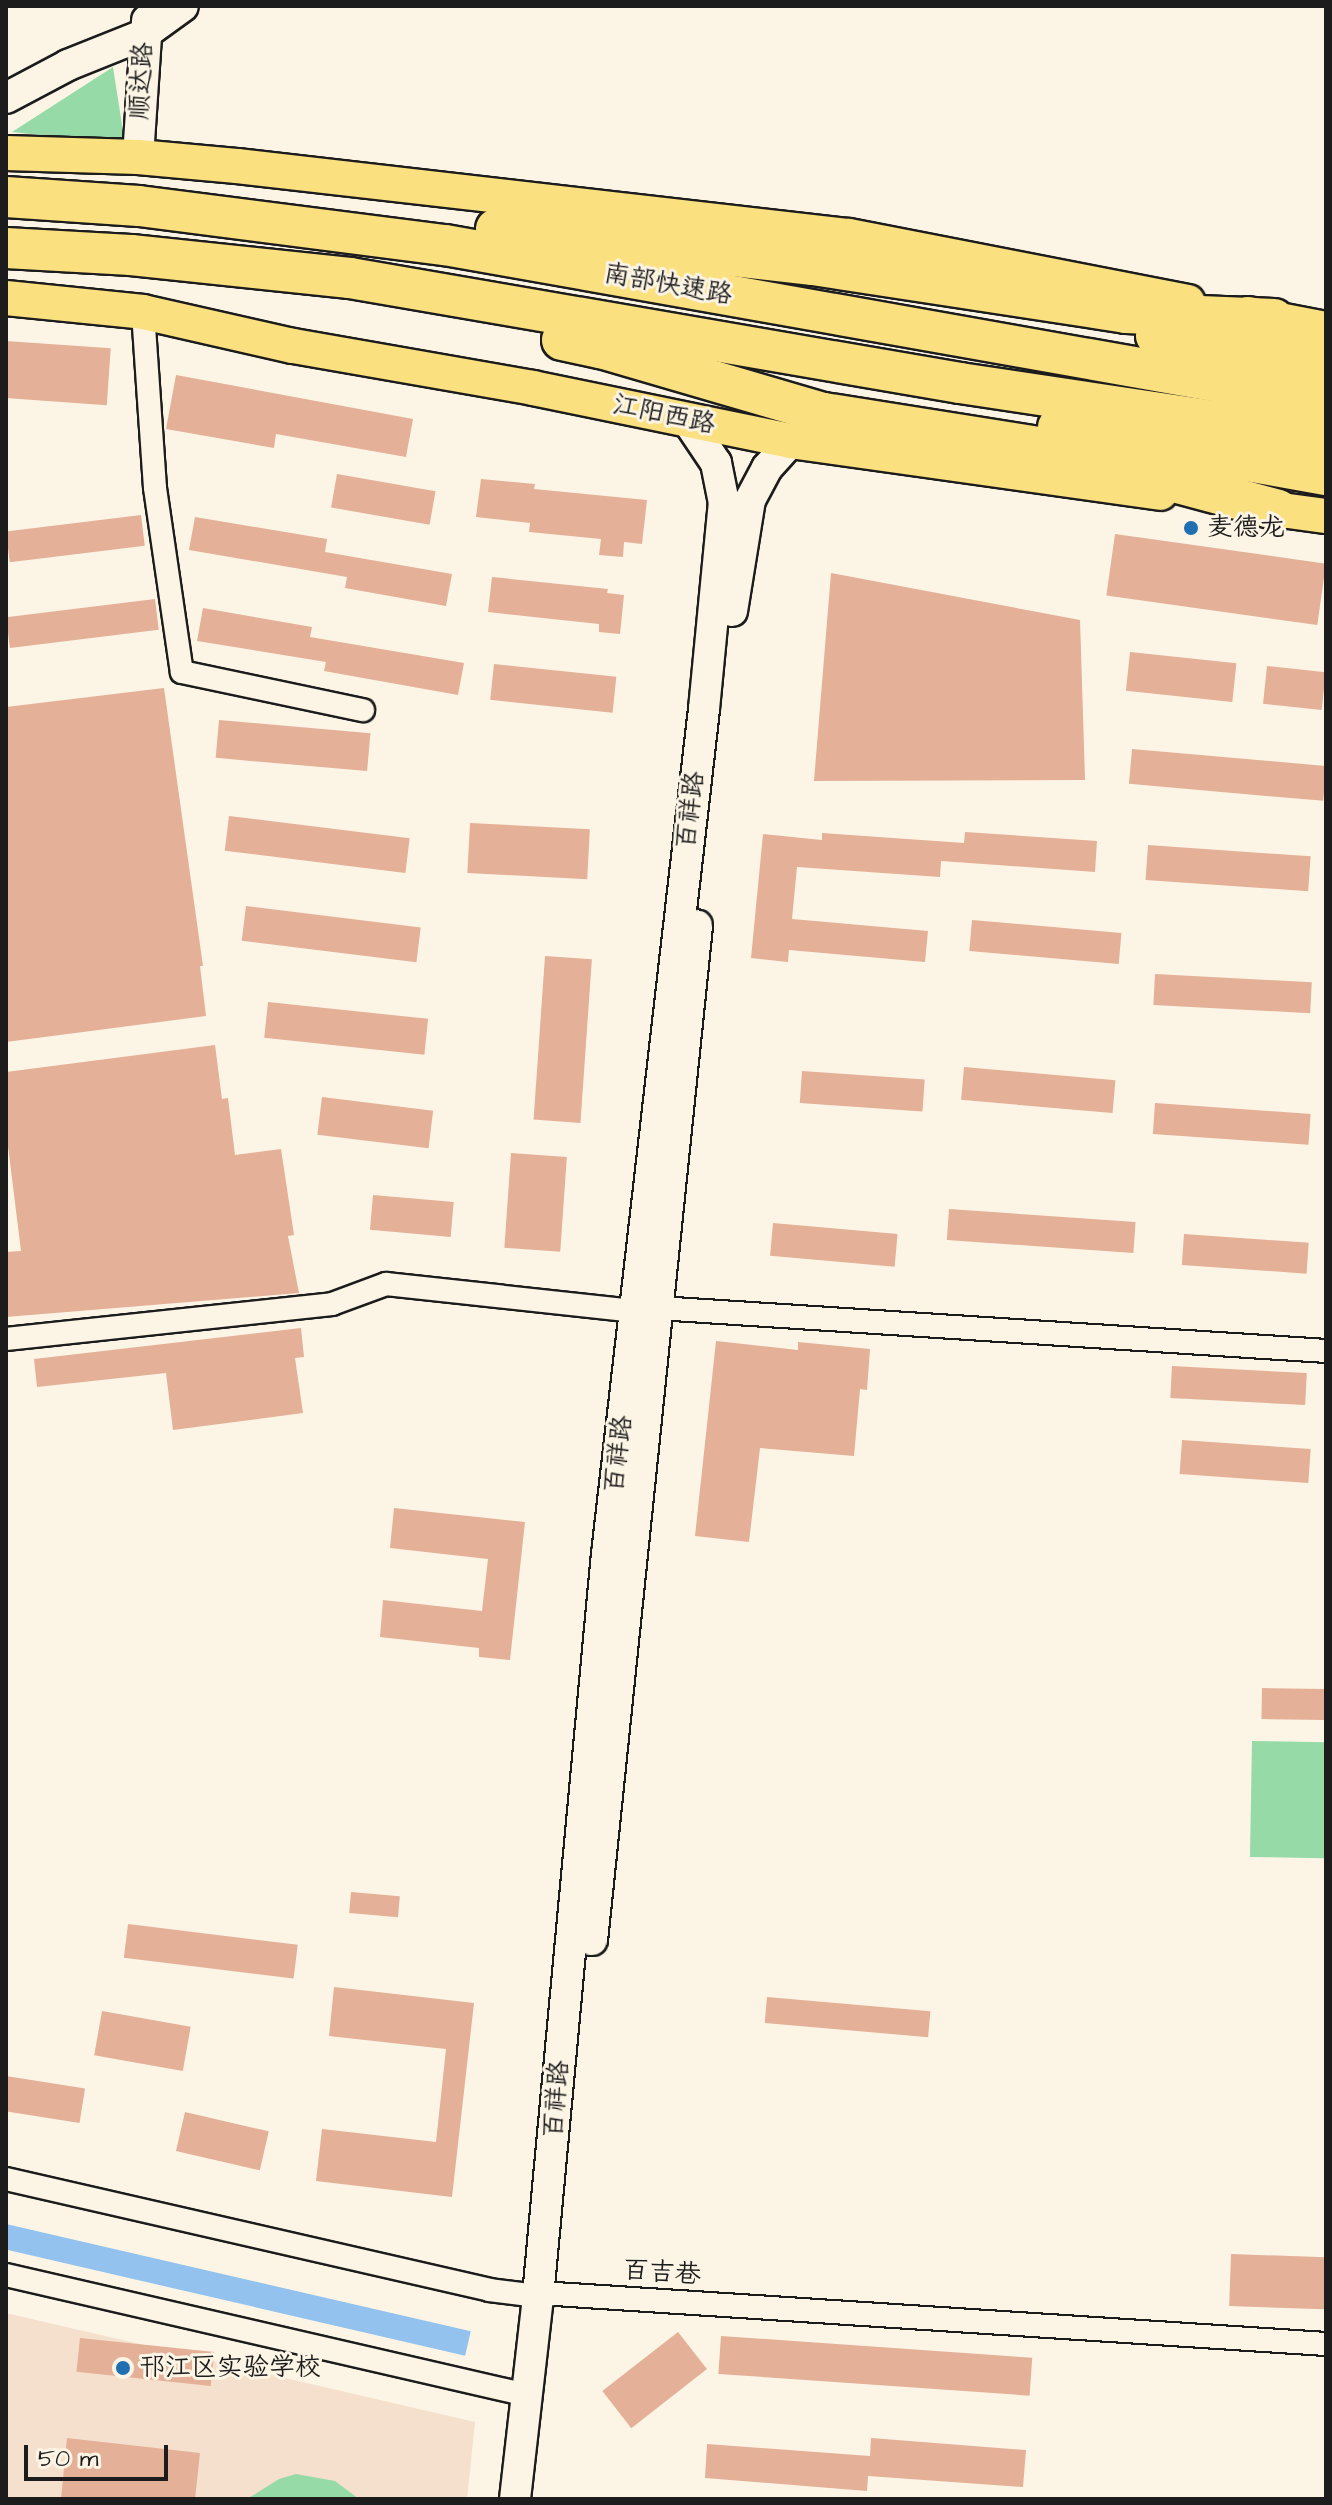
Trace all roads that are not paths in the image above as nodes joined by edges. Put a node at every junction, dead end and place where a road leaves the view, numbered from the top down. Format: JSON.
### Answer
{"nodes":[{"id":1,"x":150,"y":6,"type":"edge"},
{"id":2,"x":183,"y":6,"type":"edge"},
{"id":3,"x":143,"y":35,"type":"junction"},
{"id":4,"x":6,"y":98,"type":"edge"},
{"id":5,"x":6,"y":153,"type":"edge"},
{"id":6,"x":138,"y":157,"type":"junction"},
{"id":7,"x":6,"y":197,"type":"edge"},
{"id":8,"x":139,"y":206,"type":"junction"},
{"id":9,"x":594,"y":240,"type":"junction"},
{"id":10,"x":6,"y":248,"type":"edge"},
{"id":11,"x":131,"y":255,"type":"junction"},
{"id":12,"x":6,"y":298,"type":"edge"},
{"id":13,"x":143,"y":312,"type":"junction"},
{"id":14,"x":1274,"y":319,"type":"junction"},
{"id":15,"x":973,"y":324,"type":"junction"},
{"id":16,"x":1326,"y":329,"type":"edge"},
{"id":17,"x":601,"y":348,"type":"junction"},
{"id":18,"x":1326,"y":362,"type":"edge"},
{"id":19,"x":1326,"y":401,"type":"edge"},
{"id":20,"x":687,"y":420,"type":"junction"},
{"id":21,"x":1326,"y":438,"type":"edge"},
{"id":22,"x":791,"y":441,"type":"junction"},
{"id":23,"x":1239,"y":457,"type":"junction"},
{"id":24,"x":1326,"y":468,"type":"edge"},
{"id":25,"x":1326,"y":475,"type":"edge"},
{"id":26,"x":1278,"y":510,"type":"junction"},
{"id":27,"x":1326,"y":516,"type":"edge"},
{"id":28,"x":363,"y":710,"type":"dead end"},
{"id":29,"x":647,"y":1309,"type":"junction"},
{"id":30,"x":6,"y":1339,"type":"edge"},
{"id":31,"x":1326,"y":1351,"type":"edge"},
{"id":32,"x":6,"y":2179,"type":"edge"},
{"id":33,"x":6,"y":2275,"type":"edge"},
{"id":34,"x":547,"y":2295,"type":"junction"},
{"id":35,"x":1326,"y":2344,"type":"edge"},
{"id":36,"x":527,"y":2395,"type":"junction"},
{"id":37,"x":515,"y":2499,"type":"edge"},
{"id":38,"x":534,"y":2499,"type":"edge"}],
"edges":[{"from":1,"to":3,"type":"street","name":"顺达路"},
{"from":2,"to":3,"type":"street"},
{"from":3,"to":4,"type":"street"},
{"from":3,"to":6,"type":"street","name":"顺达路"},
{"from":5,"to":6,"type":"main road"},
{"from":6,"to":14,"type":"main road"},
{"from":7,"to":8,"type":"highway","name":"南部快速路"},
{"from":8,"to":9,"type":"highway"},
{"from":8,"to":15,"type":"highway","name":"南部快速路"},
{"from":9,"to":14,"type":"highway"},
{"from":9,"to":15,"type":"highway"},
{"from":10,"to":11,"type":"highway","name":"南部快速路"},
{"from":11,"to":17,"type":"highway"},
{"from":11,"to":21,"type":"highway","name":"南部快速路"},
{"from":12,"to":13,"type":"main road","name":"江阳西路"},
{"from":13,"to":20,"type":"main road","name":"江阳西路"},
{"from":13,"to":28,"type":"street"},
{"from":14,"to":16,"type":"main road"},
{"from":15,"to":18,"type":"highway"},
{"from":15,"to":19,"type":"highway","name":"南部快速路"},
{"from":17,"to":23,"type":"highway"},
{"from":17,"to":26,"type":"highway"},
{"from":20,"to":22,"type":"main road","name":"江阳西路"},
{"from":20,"to":29,"type":"street","name":"百祥路"},
{"from":22,"to":26,"type":"main road","name":"江阳西路"},
{"from":22,"to":29,"type":"street","name":"百祥路"},
{"from":23,"to":24,"type":"highway"},
{"from":23,"to":25,"type":"highway"},
{"from":26,"to":27,"type":"main road","name":"江阳西路"},
{"from":29,"to":30,"type":"street"},
{"from":29,"to":31,"type":"street"},
{"from":29,"to":34,"type":"street","name":"百祥路"},
{"from":32,"to":34,"type":"street","name":"百吉巷"},
{"from":33,"to":36,"type":"street"},
{"from":34,"to":35,"type":"street","name":"百吉巷"},
{"from":34,"to":36,"type":"street","name":"百祥路"},
{"from":34,"to":38,"type":"street","name":"百祥路"},
{"from":36,"to":37,"type":"street","name":"百祥路"}]}
